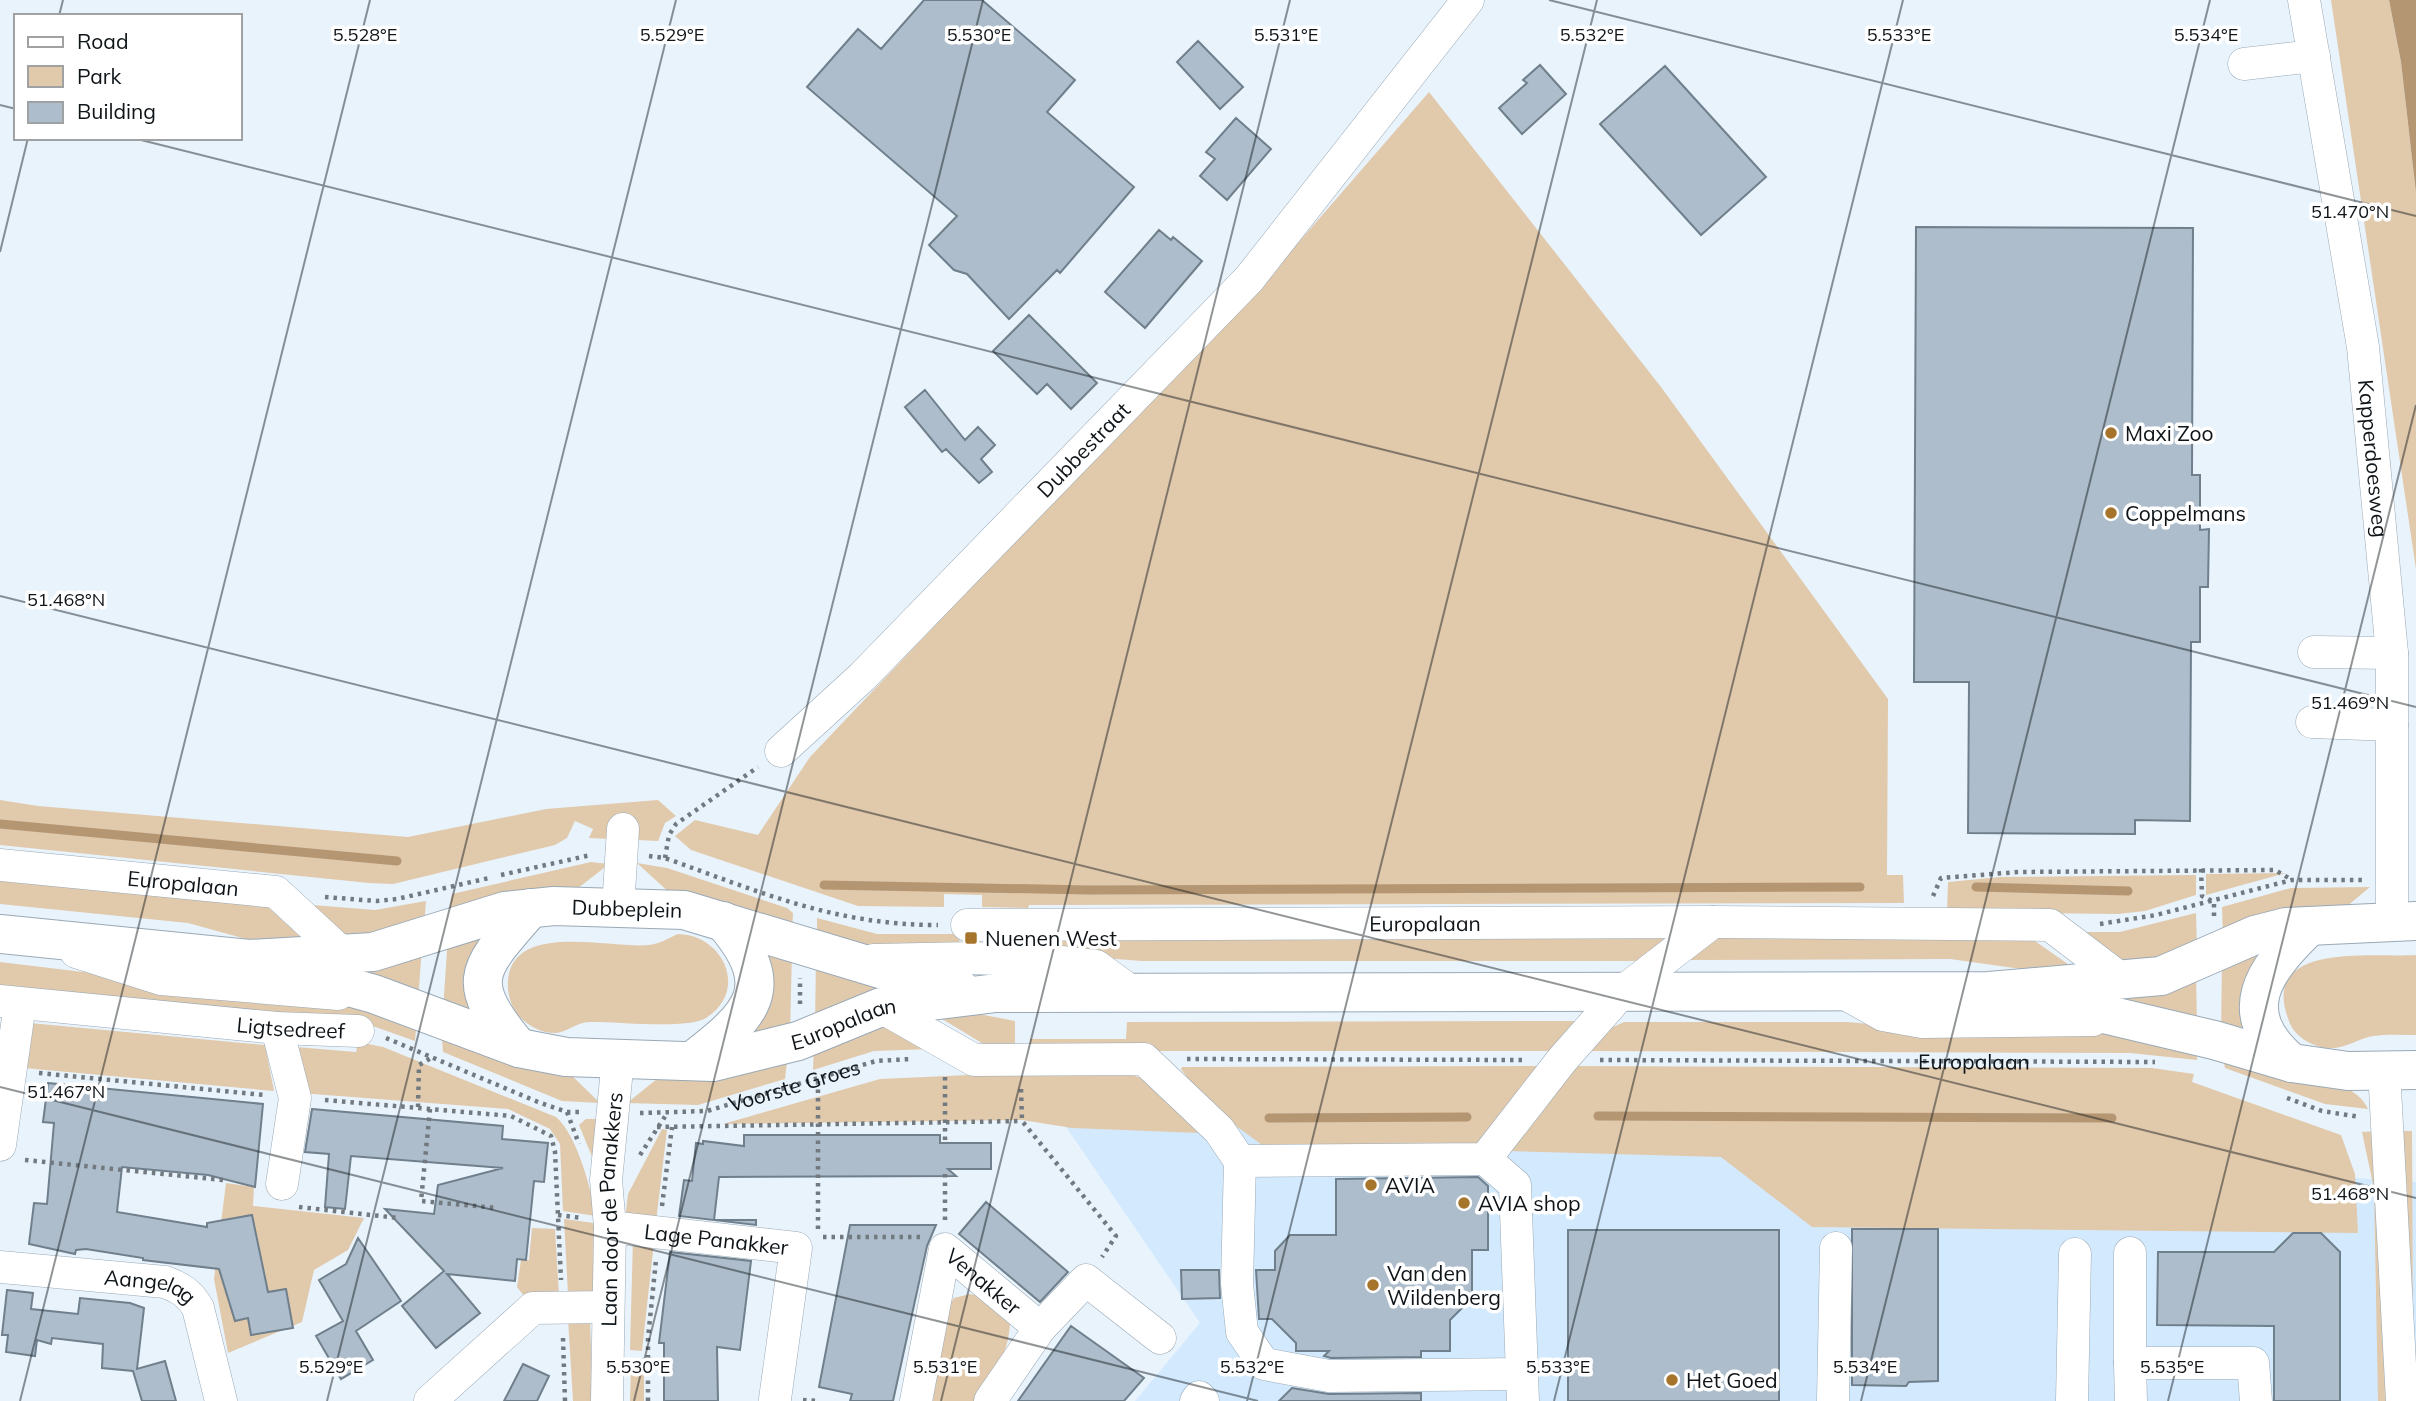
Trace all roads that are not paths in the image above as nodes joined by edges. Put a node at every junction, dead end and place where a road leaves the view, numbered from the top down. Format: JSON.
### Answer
{"nodes":[{"id":1,"x":1468,"y":0,"type":"edge"},
{"id":2,"x":2304,"y":0,"type":"edge"},
{"id":3,"x":2314,"y":56,"type":"junction"},
{"id":4,"x":2244,"y":64,"type":"dead end"},
{"id":5,"x":2314,"y":652,"type":"dead end"},
{"id":6,"x":2392,"y":653,"type":"junction"},
{"id":7,"x":2312,"y":722,"type":"dead end"},
{"id":8,"x":2392,"y":725,"type":"junction"},
{"id":9,"x":781,"y":751,"type":"road end"},
{"id":10,"x":623,"y":830,"type":"dead end"},
{"id":11,"x":0,"y":865,"type":"edge"},
{"id":12,"x":531,"y":908,"type":"junction"},
{"id":13,"x":618,"y":908,"type":"junction"},
{"id":14,"x":2404,"y":920,"type":"edge"},
{"id":15,"x":723,"y":921,"type":"junction"},
{"id":16,"x":1713,"y":922,"type":"junction"},
{"id":17,"x":967,"y":925,"type":"road end"},
{"id":18,"x":2310,"y":926,"type":"junction"},
{"id":19,"x":14,"y":936,"type":"edge"},
{"id":20,"x":344,"y":954,"type":"junction"},
{"id":21,"x":249,"y":959,"type":"junction"},
{"id":22,"x":852,"y":961,"type":"junction"},
{"id":23,"x":2120,"y":979,"type":"junction"},
{"id":24,"x":1989,"y":991,"type":"junction"},
{"id":25,"x":1622,"y":992,"type":"junction"},
{"id":26,"x":1842,"y":992,"type":"junction"},
{"id":27,"x":996,"y":993,"type":"junction"},
{"id":28,"x":1133,"y":993,"type":"junction"},
{"id":29,"x":374,"y":994,"type":"junction"},
{"id":30,"x":10,"y":1002,"type":"edge"},
{"id":31,"x":881,"y":1007,"type":"junction"},
{"id":32,"x":2124,"y":1019,"type":"junction"},
{"id":33,"x":277,"y":1028,"type":"junction"},
{"id":34,"x":358,"y":1031,"type":"road end"},
{"id":35,"x":519,"y":1048,"type":"junction"},
{"id":36,"x":618,"y":1059,"type":"junction"},
{"id":37,"x":692,"y":1061,"type":"junction"},
{"id":38,"x":2292,"y":1063,"type":"junction"},
{"id":39,"x":2400,"y":1070,"type":"edge"},
{"id":40,"x":7,"y":1152,"type":"edge"},
{"id":41,"x":1485,"y":1159,"type":"junction"},
{"id":42,"x":1240,"y":1161,"type":"junction"},
{"id":43,"x":282,"y":1184,"type":"road end"},
{"id":44,"x":610,"y":1227,"type":"junction"},
{"id":45,"x":1836,"y":1248,"type":"dead end"},
{"id":46,"x":2130,"y":1253,"type":"dead end"},
{"id":47,"x":2075,"y":1254,"type":"dead end"},
{"id":48,"x":0,"y":1267,"type":"edge"},
{"id":49,"x":608,"y":1307,"type":"junction"},
{"id":50,"x":1040,"y":1328,"type":"junction"},
{"id":51,"x":1160,"y":1338,"type":"dead end"},
{"id":52,"x":2130,"y":1363,"type":"junction"},
{"id":53,"x":1522,"y":1387,"type":"edge"},
{"id":54,"x":775,"y":1399,"type":"dead end"},
{"id":55,"x":2406,"y":1399,"type":"edge"},
{"id":56,"x":221,"y":1401,"type":"edge"},
{"id":57,"x":430,"y":1401,"type":"edge"},
{"id":58,"x":607,"y":1401,"type":"edge"},
{"id":59,"x":916,"y":1401,"type":"edge"},
{"id":60,"x":990,"y":1401,"type":"edge"},
{"id":61,"x":1196,"y":1401,"type":"edge"},
{"id":62,"x":1203,"y":1401,"type":"edge"},
{"id":63,"x":1833,"y":1401,"type":"edge"},
{"id":64,"x":2071,"y":1401,"type":"edge"},
{"id":65,"x":2131,"y":1401,"type":"edge"},
{"id":66,"x":2256,"y":1401,"type":"edge"}],
"edges":[{"from":1,"to":9,"type":"street","name":"Dubbestraat"},
{"from":2,"to":3,"type":"street","name":"Kapperdoesweg"},
{"from":3,"to":4,"type":"street"},
{"from":3,"to":6,"type":"street","name":"Kapperdoesweg"},
{"from":5,"to":6,"type":"street"},
{"from":6,"to":8,"type":"street","name":"Kapperdoesweg"},
{"from":7,"to":8,"type":"street"},
{"from":8,"to":14,"type":"street","name":"Kapperdoesweg"},
{"from":10,"to":13,"type":"street"},
{"from":11,"to":20,"type":"street","name":"Europalaan"},
{"from":12,"to":13,"type":"main road","name":"Dubbeplein"},
{"from":12,"to":20,"type":"main road"},
{"from":12,"to":35,"type":"main road"},
{"from":13,"to":15,"type":"main road","name":"Dubbeplein"},
{"from":14,"to":18,"type":"main road","name":"Europalaan"},
{"from":15,"to":22,"type":"main road","name":"Europalaan"},
{"from":15,"to":37,"type":"main road"},
{"from":16,"to":17,"type":"street","name":"Europalaan"},
{"from":16,"to":23,"type":"street","name":"Europalaan"},
{"from":16,"to":25,"type":"street"},
{"from":18,"to":23,"type":"main road","name":"Europalaan"},
{"from":18,"to":38,"type":"main road"},
{"from":19,"to":21,"type":"main road"},
{"from":19,"to":29,"type":"street"},
{"from":20,"to":21,"type":"main road"},
{"from":21,"to":29,"type":"main road"},
{"from":22,"to":27,"type":"main road","name":"Europalaan"},
{"from":22,"to":28,"type":"street","name":"Europalaan"},
{"from":23,"to":24,"type":"main road","name":"Europalaan"},
{"from":24,"to":26,"type":"main road","name":"Europalaan"},
{"from":24,"to":32,"type":"main road","name":"Europalaan"},
{"from":25,"to":26,"type":"main road","name":"Europalaan"},
{"from":25,"to":28,"type":"main road","name":"Europalaan"},
{"from":25,"to":41,"type":"street"},
{"from":26,"to":32,"type":"street","name":"Europalaan"},
{"from":27,"to":28,"type":"main road","name":"Europalaan"},
{"from":27,"to":31,"type":"main road","name":"Europalaan"},
{"from":29,"to":35,"type":"main road"},
{"from":30,"to":33,"type":"street","name":"Ligtsedreef"},
{"from":30,"to":40,"type":"street"},
{"from":31,"to":37,"type":"main road","name":"Europalaan"},
{"from":31,"to":42,"type":"street"},
{"from":32,"to":38,"type":"main road","name":"Europalaan"},
{"from":33,"to":34,"type":"street","name":"Ligtsedreef"},
{"from":33,"to":43,"type":"street"},
{"from":35,"to":36,"type":"main road"},
{"from":36,"to":37,"type":"main road"},
{"from":36,"to":44,"type":"street","name":"Laan door de Panakkers"},
{"from":38,"to":39,"type":"main road","name":"Europalaan"},
{"from":39,"to":55,"type":"street"},
{"from":41,"to":42,"type":"street"},
{"from":41,"to":53,"type":"street"},
{"from":42,"to":53,"type":"street"},
{"from":44,"to":49,"type":"street","name":"Laan door de Panakkers"},
{"from":44,"to":54,"type":"street","name":"Lage Panakker"},
{"from":45,"to":63,"type":"street"},
{"from":46,"to":52,"type":"street"},
{"from":47,"to":64,"type":"street"},
{"from":48,"to":56,"type":"street","name":"Aangelag"},
{"from":49,"to":57,"type":"street"},
{"from":49,"to":58,"type":"street","name":"Laan door de Panakkers"},
{"from":50,"to":51,"type":"street"},
{"from":50,"to":59,"type":"street","name":"Venakker"},
{"from":50,"to":60,"type":"street","name":"Venakker"},
{"from":52,"to":65,"type":"street"},
{"from":52,"to":66,"type":"street"},
{"from":61,"to":62,"type":"street"}]}
